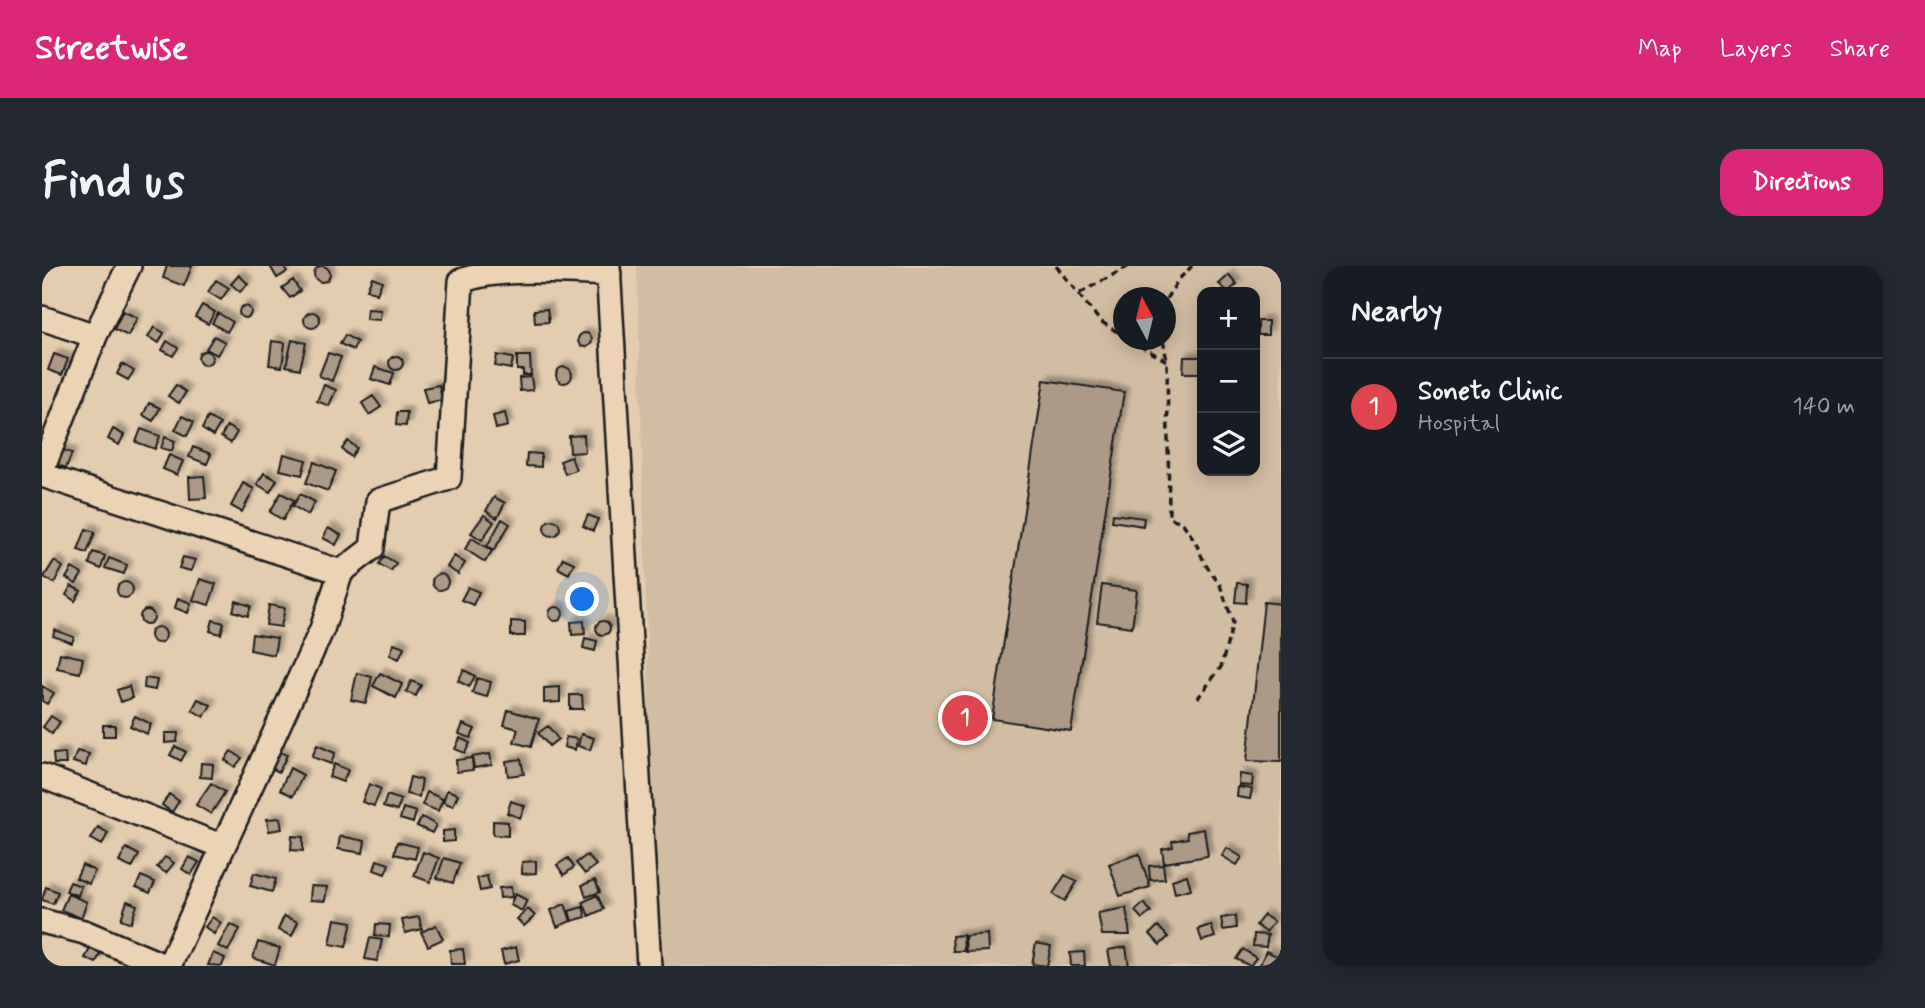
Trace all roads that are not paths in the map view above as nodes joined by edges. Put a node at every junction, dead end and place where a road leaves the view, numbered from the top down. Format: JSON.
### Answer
{"nodes":[{"id":1,"x":129,"y":266,"type":"edge"},
{"id":2,"x":608,"y":270,"type":"edge"},
{"id":3,"x":42,"y":318,"type":"edge"},
{"id":4,"x":95,"y":336,"type":"junction"},
{"id":5,"x":42,"y":473,"type":"edge"},
{"id":6,"x":341,"y":572,"type":"junction"},
{"id":7,"x":42,"y":776,"type":"edge"},
{"id":8,"x":221,"y":846,"type":"junction"},
{"id":9,"x":42,"y":921,"type":"edge"},
{"id":10,"x":167,"y":966,"type":"edge"},
{"id":11,"x":649,"y":966,"type":"edge"}],
"edges":[{"from":1,"to":4,"type":"street"},
{"from":2,"to":6,"type":"street"},
{"from":2,"to":11,"type":"street"},
{"from":3,"to":4,"type":"street"},
{"from":4,"to":5,"type":"street"},
{"from":5,"to":6,"type":"street"},
{"from":6,"to":8,"type":"street"},
{"from":7,"to":8,"type":"street"},
{"from":8,"to":10,"type":"street"},
{"from":9,"to":10,"type":"street"}]}
